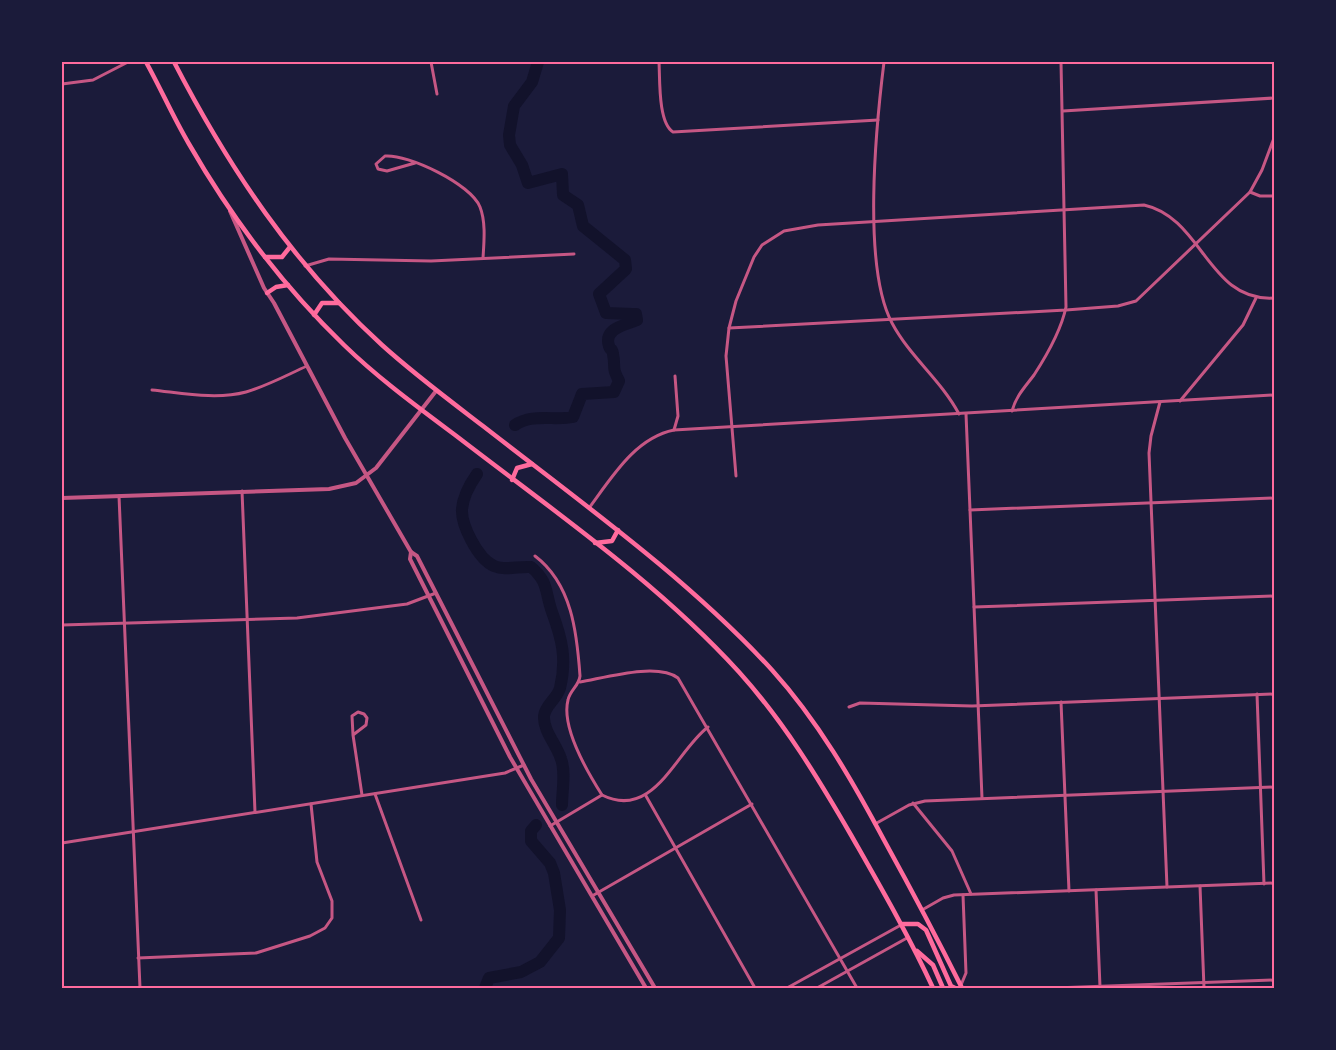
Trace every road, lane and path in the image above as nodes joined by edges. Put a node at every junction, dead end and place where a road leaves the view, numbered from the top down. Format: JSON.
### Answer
{"nodes":[{"id":1,"x":128,"y":62,"type":"edge"},
{"id":2,"x":146,"y":62,"type":"edge"},
{"id":3,"x":174,"y":62,"type":"edge"},
{"id":4,"x":431,"y":62,"type":"edge"},
{"id":5,"x":659,"y":62,"type":"edge"},
{"id":6,"x":884,"y":62,"type":"edge"},
{"id":7,"x":1061,"y":62,"type":"edge"},
{"id":8,"x":62,"y":84,"type":"edge"},
{"id":9,"x":437,"y":94,"type":"dead end"},
{"id":10,"x":1275,"y":98,"type":"edge"},
{"id":11,"x":1062,"y":111,"type":"junction"},
{"id":12,"x":878,"y":120,"type":"junction"},
{"id":13,"x":1275,"y":138,"type":"edge"},
{"id":14,"x":415,"y":163,"type":"junction"},
{"id":15,"x":1250,"y":192,"type":"junction"},
{"id":16,"x":1275,"y":196,"type":"edge"},
{"id":17,"x":228,"y":205,"type":"junction"},
{"id":18,"x":1064,"y":209,"type":"junction"},
{"id":19,"x":875,"y":223,"type":"junction"},
{"id":20,"x":1195,"y":242,"type":"junction"},
{"id":21,"x":290,"y":247,"type":"junction"},
{"id":22,"x":574,"y":254,"type":"dead end"},
{"id":23,"x":265,"y":257,"type":"junction"},
{"id":24,"x":483,"y":258,"type":"junction"},
{"id":25,"x":305,"y":266,"type":"junction"},
{"id":26,"x":288,"y":285,"type":"junction"},
{"id":27,"x":267,"y":293,"type":"junction"},
{"id":28,"x":1256,"y":298,"type":"junction"},
{"id":29,"x":1275,"y":298,"type":"edge"},
{"id":30,"x":339,"y":303,"type":"junction"},
{"id":31,"x":1066,"y":310,"type":"junction"},
{"id":32,"x":314,"y":315,"type":"junction"},
{"id":33,"x":891,"y":321,"type":"junction"},
{"id":34,"x":729,"y":328,"type":"junction"},
{"id":35,"x":307,"y":366,"type":"junction"},
{"id":36,"x":675,"y":376,"type":"dead end"},
{"id":37,"x":152,"y":390,"type":"dead end"},
{"id":38,"x":436,"y":391,"type":"junction"},
{"id":39,"x":1275,"y":395,"type":"edge"},
{"id":40,"x":1180,"y":401,"type":"junction"},
{"id":41,"x":1160,"y":402,"type":"junction"},
{"id":42,"x":421,"y":410,"type":"junction"},
{"id":43,"x":1012,"y":411,"type":"junction"},
{"id":44,"x":959,"y":414,"type":"junction"},
{"id":45,"x":966,"y":414,"type":"junction"},
{"id":46,"x":732,"y":428,"type":"junction"},
{"id":47,"x":674,"y":430,"type":"junction"},
{"id":48,"x":532,"y":464,"type":"junction"},
{"id":49,"x":366,"y":476,"type":"junction"},
{"id":50,"x":736,"y":476,"type":"dead end"},
{"id":51,"x":512,"y":480,"type":"junction"},
{"id":52,"x":243,"y":491,"type":"junction"},
{"id":53,"x":119,"y":496,"type":"junction"},
{"id":54,"x":62,"y":498,"type":"edge"},
{"id":55,"x":1275,"y":498,"type":"edge"},
{"id":56,"x":1151,"y":502,"type":"junction"},
{"id":57,"x":589,"y":507,"type":"junction"},
{"id":58,"x":970,"y":510,"type":"junction"},
{"id":59,"x":618,"y":530,"type":"junction"},
{"id":60,"x":595,"y":543,"type":"junction"},
{"id":61,"x":411,"y":552,"type":"junction"},
{"id":62,"x":535,"y":556,"type":"dead end"},
{"id":63,"x":436,"y":594,"type":"junction"},
{"id":64,"x":1275,"y":596,"type":"edge"},
{"id":65,"x":429,"y":597,"type":"junction"},
{"id":66,"x":1155,"y":600,"type":"junction"},
{"id":67,"x":974,"y":607,"type":"junction"},
{"id":68,"x":248,"y":619,"type":"junction"},
{"id":69,"x":124,"y":623,"type":"junction"},
{"id":70,"x":62,"y":625,"type":"edge"},
{"id":71,"x":580,"y":682,"type":"junction"},
{"id":72,"x":484,"y":684,"type":"junction"},
{"id":73,"x":475,"y":687,"type":"junction"},
{"id":74,"x":1257,"y":694,"type":"junction"},
{"id":75,"x":1275,"y":694,"type":"edge"},
{"id":76,"x":1159,"y":698,"type":"junction"},
{"id":77,"x":1061,"y":702,"type":"junction"},
{"id":78,"x":978,"y":705,"type":"junction"},
{"id":79,"x":849,"y":707,"type":"dead end"},
{"id":80,"x":708,"y":727,"type":"junction"},
{"id":81,"x":353,"y":735,"type":"junction"},
{"id":82,"x":524,"y":765,"type":"junction"},
{"id":83,"x":516,"y":769,"type":"junction"},
{"id":84,"x":1275,"y":787,"type":"edge"},
{"id":85,"x":1261,"y":788,"type":"junction"},
{"id":86,"x":1163,"y":791,"type":"junction"},
{"id":87,"x":375,"y":794,"type":"junction"},
{"id":88,"x":362,"y":795,"type":"junction"},
{"id":89,"x":602,"y":795,"type":"junction"},
{"id":90,"x":1065,"y":795,"type":"junction"},
{"id":91,"x":645,"y":796,"type":"junction"},
{"id":92,"x":982,"y":798,"type":"junction"},
{"id":93,"x":913,"y":803,"type":"junction"},
{"id":94,"x":310,"y":804,"type":"junction"},
{"id":95,"x":752,"y":804,"type":"junction"},
{"id":96,"x":255,"y":812,"type":"junction"},
{"id":97,"x":556,"y":822,"type":"junction"},
{"id":98,"x":876,"y":824,"type":"junction"},
{"id":99,"x":549,"y":826,"type":"junction"},
{"id":100,"x":133,"y":832,"type":"junction"},
{"id":101,"x":62,"y":843,"type":"edge"},
{"id":102,"x":675,"y":848,"type":"junction"},
{"id":103,"x":1275,"y":883,"type":"edge"},
{"id":104,"x":1264,"y":884,"type":"junction"},
{"id":105,"x":1200,"y":886,"type":"junction"},
{"id":106,"x":1167,"y":887,"type":"junction"},
{"id":107,"x":1096,"y":890,"type":"junction"},
{"id":108,"x":1069,"y":891,"type":"junction"},
{"id":109,"x":598,"y":892,"type":"junction"},
{"id":110,"x":963,"y":895,"type":"junction"},
{"id":111,"x":971,"y":895,"type":"junction"},
{"id":112,"x":591,"y":897,"type":"junction"},
{"id":113,"x":922,"y":910,"type":"junction"},
{"id":114,"x":421,"y":920,"type":"dead end"},
{"id":115,"x":902,"y":924,"type":"junction"},
{"id":116,"x":909,"y":937,"type":"junction"},
{"id":117,"x":915,"y":950,"type":"junction"},
{"id":118,"x":138,"y":958,"type":"junction"},
{"id":119,"x":840,"y":958,"type":"junction"},
{"id":120,"x":847,"y":971,"type":"junction"},
{"id":121,"x":1275,"y":980,"type":"edge"},
{"id":122,"x":1204,"y":982,"type":"junction"},
{"id":123,"x":140,"y":988,"type":"edge"},
{"id":124,"x":646,"y":988,"type":"edge"},
{"id":125,"x":655,"y":988,"type":"edge"},
{"id":126,"x":755,"y":988,"type":"edge"},
{"id":127,"x":787,"y":988,"type":"edge"},
{"id":128,"x":817,"y":988,"type":"edge"},
{"id":129,"x":857,"y":988,"type":"edge"},
{"id":130,"x":933,"y":988,"type":"edge"},
{"id":131,"x":943,"y":988,"type":"edge"},
{"id":132,"x":959,"y":988,"type":"edge"},
{"id":133,"x":1054,"y":988,"type":"edge"},
{"id":134,"x":1100,"y":988,"type":"edge"},
{"id":135,"x":1204,"y":988,"type":"edge"}],
"edges":[{"from":1,"to":8,"type":"street"},
{"from":2,"to":17,"type":"main road"},
{"from":3,"to":21,"type":"main road"},
{"from":4,"to":9,"type":"street"},
{"from":5,"to":12,"type":"street"},
{"from":6,"to":12,"type":"street"},
{"from":7,"to":11,"type":"street"},
{"from":10,"to":11,"type":"street"},
{"from":11,"to":18,"type":"street"},
{"from":12,"to":19,"type":"street"},
{"from":13,"to":15,"type":"street"},
{"from":14,"to":14,"type":"street"},
{"from":14,"to":24,"type":"street"},
{"from":15,"to":16,"type":"street"},
{"from":15,"to":20,"type":"street"},
{"from":17,"to":23,"type":"main road"},
{"from":17,"to":27,"type":"street"},
{"from":18,"to":19,"type":"street"},
{"from":18,"to":20,"type":"street"},
{"from":18,"to":31,"type":"street"},
{"from":19,"to":33,"type":"street"},
{"from":19,"to":34,"type":"street"},
{"from":20,"to":28,"type":"street"},
{"from":20,"to":31,"type":"street"},
{"from":21,"to":23,"type":"main road"},
{"from":21,"to":25,"type":"main road"},
{"from":22,"to":24,"type":"street"},
{"from":23,"to":26,"type":"main road"},
{"from":24,"to":25,"type":"street"},
{"from":25,"to":30,"type":"main road"},
{"from":26,"to":27,"type":"main road"},
{"from":26,"to":32,"type":"main road"},
{"from":27,"to":35,"type":"street"},
{"from":28,"to":29,"type":"street"},
{"from":28,"to":40,"type":"street"},
{"from":30,"to":32,"type":"main road"},
{"from":30,"to":38,"type":"main road"},
{"from":31,"to":33,"type":"street"},
{"from":31,"to":43,"type":"street"},
{"from":32,"to":42,"type":"main road"},
{"from":33,"to":34,"type":"street"},
{"from":33,"to":44,"type":"street"},
{"from":34,"to":46,"type":"street"},
{"from":35,"to":37,"type":"street"},
{"from":35,"to":49,"type":"street"},
{"from":36,"to":47,"type":"street"},
{"from":38,"to":42,"type":"street"},
{"from":38,"to":48,"type":"main road"},
{"from":39,"to":40,"type":"street"},
{"from":40,"to":41,"type":"street"},
{"from":41,"to":43,"type":"street"},
{"from":41,"to":56,"type":"street"},
{"from":42,"to":49,"type":"street"},
{"from":42,"to":51,"type":"main road"},
{"from":43,"to":45,"type":"street"},
{"from":44,"to":45,"type":"street"},
{"from":44,"to":46,"type":"street"},
{"from":45,"to":58,"type":"street"},
{"from":46,"to":47,"type":"street"},
{"from":46,"to":50,"type":"street"},
{"from":47,"to":57,"type":"street"},
{"from":48,"to":51,"type":"main road"},
{"from":48,"to":57,"type":"main road"},
{"from":49,"to":52,"type":"street"},
{"from":49,"to":61,"type":"street"},
{"from":51,"to":60,"type":"main road"},
{"from":52,"to":53,"type":"street"},
{"from":52,"to":68,"type":"street"},
{"from":53,"to":54,"type":"street"},
{"from":53,"to":69,"type":"street"},
{"from":55,"to":56,"type":"street"},
{"from":56,"to":58,"type":"street"},
{"from":56,"to":66,"type":"street"},
{"from":57,"to":59,"type":"main road"},
{"from":58,"to":67,"type":"street"},
{"from":59,"to":60,"type":"main road"},
{"from":59,"to":98,"type":"main road"},
{"from":60,"to":115,"type":"main road"},
{"from":61,"to":63,"type":"street"},
{"from":61,"to":65,"type":"street"},
{"from":62,"to":71,"type":"street"},
{"from":63,"to":65,"type":"street"},
{"from":63,"to":72,"type":"street"},
{"from":64,"to":66,"type":"street"},
{"from":65,"to":68,"type":"street"},
{"from":65,"to":73,"type":"street"},
{"from":66,"to":67,"type":"street"},
{"from":66,"to":76,"type":"street"},
{"from":67,"to":78,"type":"street"},
{"from":68,"to":69,"type":"street"},
{"from":68,"to":96,"type":"street"},
{"from":69,"to":70,"type":"street"},
{"from":69,"to":100,"type":"street"},
{"from":71,"to":80,"type":"street"},
{"from":71,"to":89,"type":"street"},
{"from":72,"to":73,"type":"street"},
{"from":72,"to":82,"type":"street"},
{"from":73,"to":83,"type":"street"},
{"from":74,"to":75,"type":"street"},
{"from":74,"to":76,"type":"street"},
{"from":74,"to":85,"type":"street"},
{"from":76,"to":77,"type":"street"},
{"from":76,"to":86,"type":"street"},
{"from":77,"to":78,"type":"street"},
{"from":77,"to":90,"type":"street"},
{"from":78,"to":79,"type":"street"},
{"from":78,"to":92,"type":"street"},
{"from":80,"to":91,"type":"street"},
{"from":80,"to":95,"type":"street"},
{"from":81,"to":81,"type":"street"},
{"from":81,"to":88,"type":"street"},
{"from":82,"to":83,"type":"street"},
{"from":82,"to":97,"type":"street"},
{"from":83,"to":87,"type":"street"},
{"from":83,"to":99,"type":"street"},
{"from":84,"to":85,"type":"street"},
{"from":85,"to":86,"type":"street"},
{"from":85,"to":104,"type":"street"},
{"from":86,"to":90,"type":"street"},
{"from":86,"to":106,"type":"street"},
{"from":87,"to":88,"type":"street"},
{"from":87,"to":114,"type":"street"},
{"from":88,"to":94,"type":"street"},
{"from":89,"to":91,"type":"street"},
{"from":89,"to":97,"type":"street"},
{"from":90,"to":92,"type":"street"},
{"from":90,"to":108,"type":"street"},
{"from":91,"to":102,"type":"street"},
{"from":92,"to":93,"type":"street"},
{"from":93,"to":98,"type":"street"},
{"from":93,"to":111,"type":"street"},
{"from":94,"to":96,"type":"street"},
{"from":94,"to":118,"type":"street"},
{"from":95,"to":102,"type":"street"},
{"from":95,"to":119,"type":"street"},
{"from":96,"to":100,"type":"street"},
{"from":97,"to":99,"type":"street"},
{"from":97,"to":109,"type":"street"},
{"from":98,"to":113,"type":"main road"},
{"from":99,"to":112,"type":"street"},
{"from":100,"to":101,"type":"street"},
{"from":100,"to":118,"type":"street"},
{"from":102,"to":109,"type":"street"},
{"from":102,"to":126,"type":"street"},
{"from":103,"to":104,"type":"street"},
{"from":104,"to":105,"type":"street"},
{"from":105,"to":106,"type":"street"},
{"from":105,"to":122,"type":"street"},
{"from":106,"to":107,"type":"street"},
{"from":107,"to":108,"type":"street"},
{"from":107,"to":134,"type":"street"},
{"from":108,"to":111,"type":"street"},
{"from":109,"to":112,"type":"street"},
{"from":109,"to":125,"type":"street"},
{"from":110,"to":111,"type":"street"},
{"from":110,"to":113,"type":"street"},
{"from":110,"to":132,"type":"street"},
{"from":112,"to":124,"type":"street"},
{"from":113,"to":132,"type":"main road"},
{"from":115,"to":116,"type":"main road"},
{"from":115,"to":119,"type":"street"},
{"from":115,"to":132,"type":"main road"},
{"from":116,"to":117,"type":"main road"},
{"from":116,"to":120,"type":"street"},
{"from":117,"to":130,"type":"main road"},
{"from":117,"to":131,"type":"main road"},
{"from":118,"to":123,"type":"street"},
{"from":119,"to":120,"type":"street"},
{"from":119,"to":127,"type":"street"},
{"from":120,"to":128,"type":"street"},
{"from":120,"to":129,"type":"street"},
{"from":121,"to":122,"type":"street"},
{"from":122,"to":134,"type":"street"},
{"from":122,"to":135,"type":"street"},
{"from":133,"to":134,"type":"street"}]}
